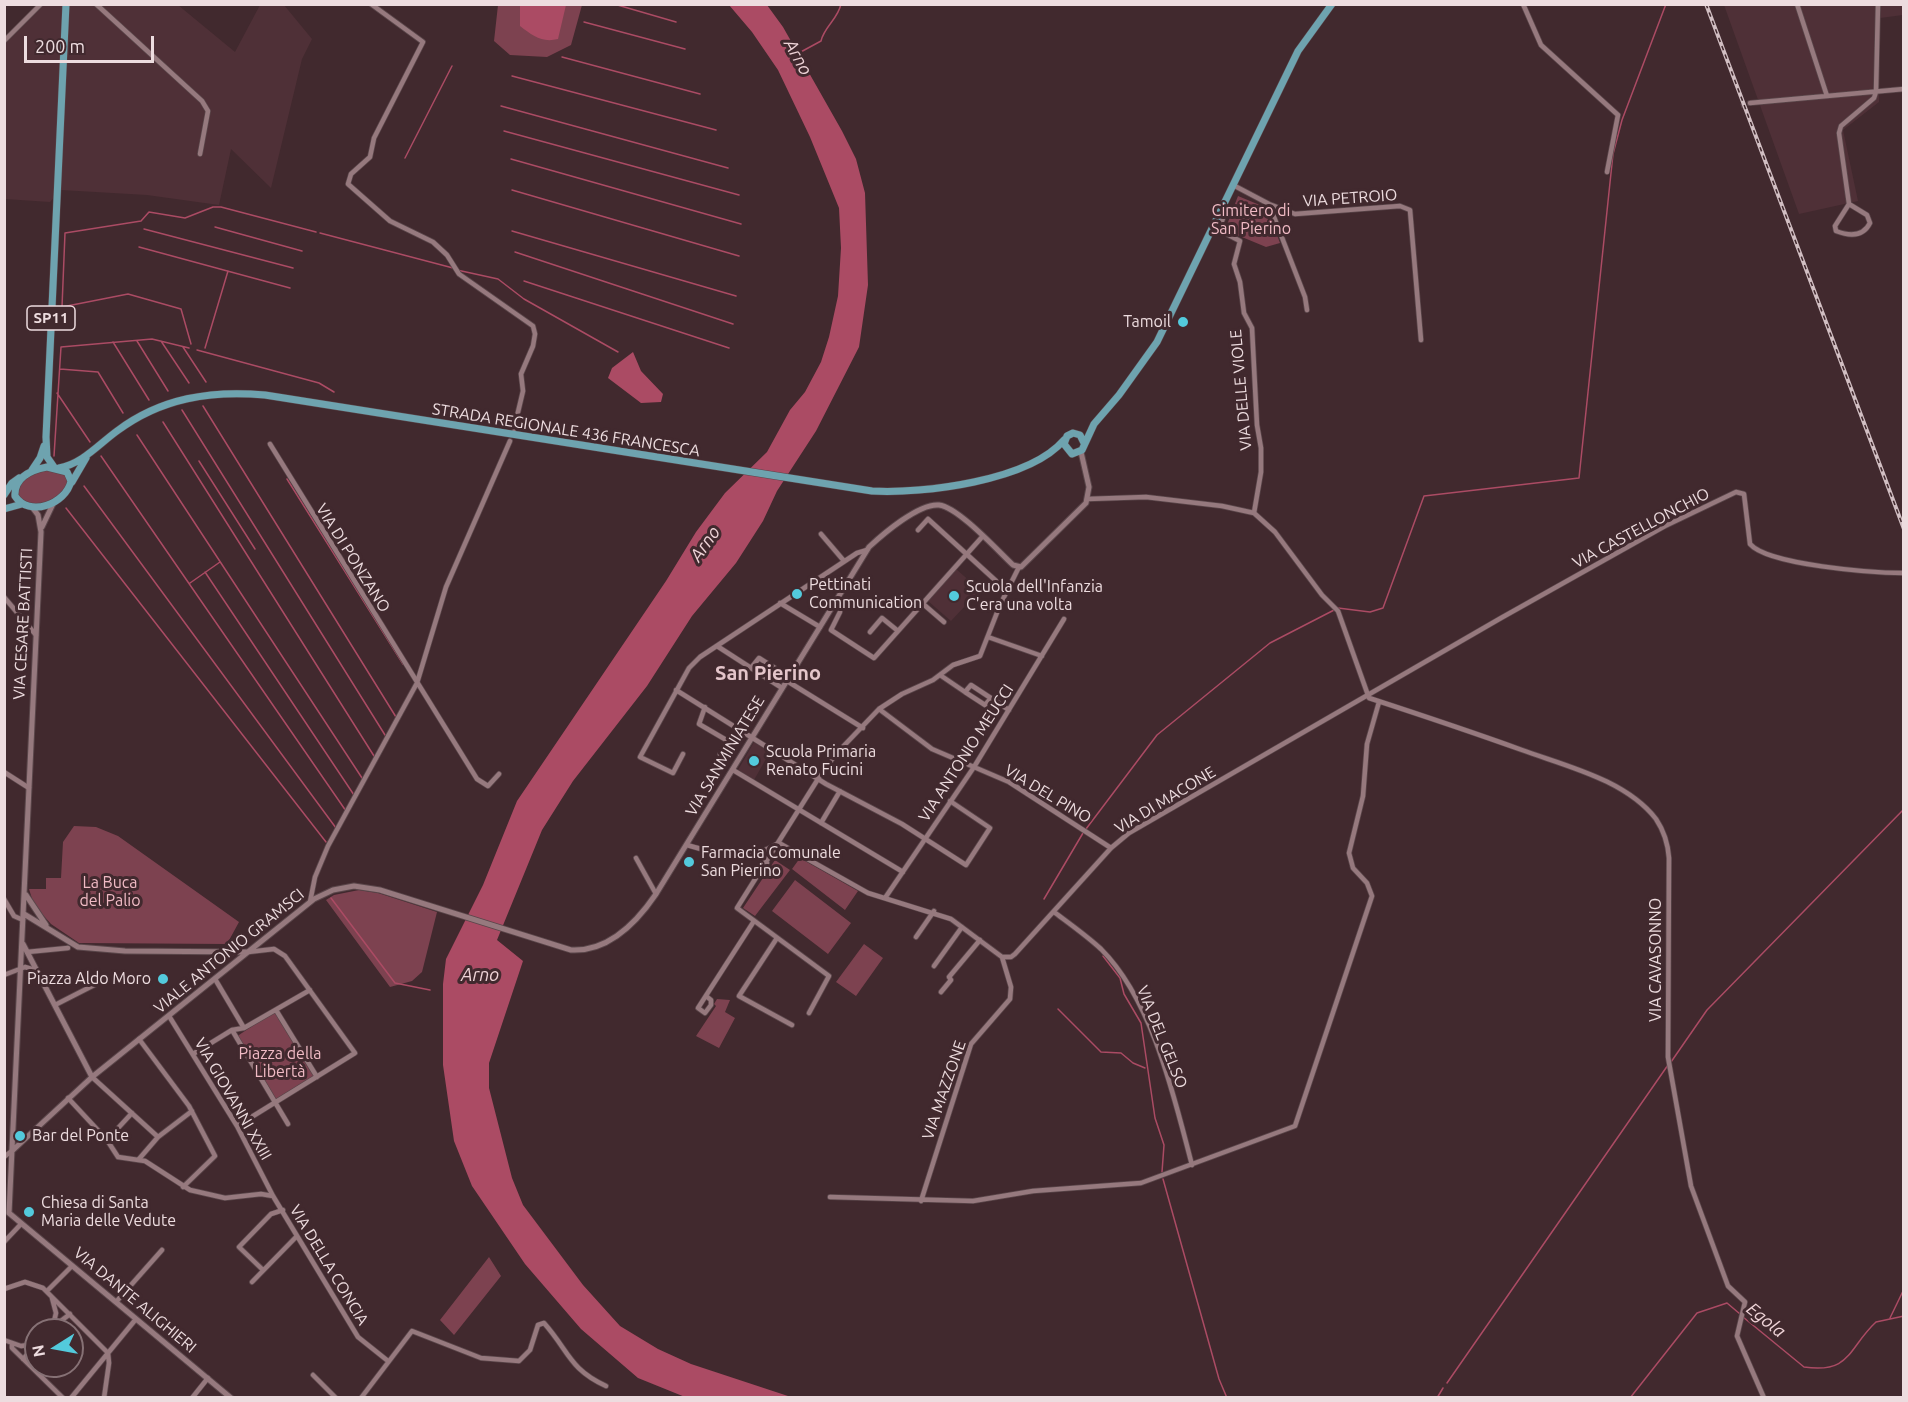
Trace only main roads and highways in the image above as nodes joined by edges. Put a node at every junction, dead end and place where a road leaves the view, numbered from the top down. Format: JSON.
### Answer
{"nodes":[{"id":1,"x":66,"y":4,"type":"edge"},
{"id":2,"x":1332,"y":4,"type":"edge"},
{"id":3,"x":1094,"y":424,"type":"junction"},
{"id":4,"x":1076,"y":433,"type":"junction"},
{"id":5,"x":46,"y":437,"type":"junction"},
{"id":6,"x":1064,"y":440,"type":"junction"},
{"id":7,"x":1084,"y":443,"type":"junction"},
{"id":8,"x":1070,"y":453,"type":"junction"},
{"id":9,"x":89,"y":454,"type":"junction"},
{"id":10,"x":1049,"y":454,"type":"junction"},
{"id":11,"x":56,"y":467,"type":"junction"},
{"id":12,"x":27,"y":473,"type":"junction"},
{"id":13,"x":71,"y":485,"type":"junction"},
{"id":14,"x":4,"y":495,"type":"edge"},
{"id":15,"x":22,"y":504,"type":"junction"},
{"id":16,"x":4,"y":509,"type":"edge"}],
"edges":[{"from":1,"to":5,"type":"main road","number":"SP11"},
{"from":2,"to":3,"type":"main road","name":"STRADA REGIONALE 436 FRANCESCA"},
{"from":3,"to":4,"type":"main road","name":"STRADA REGIONALE 436 FRANCESCA"},
{"from":3,"to":7,"type":"main road","name":"STRADA REGIONALE 436 FRANCESCA"},
{"from":4,"to":6,"type":"main road","name":"STRADA REGIONALE 436 FRANCESCA"},
{"from":4,"to":7,"type":"main road"},
{"from":5,"to":11,"type":"main road","number":"SP11"},
{"from":5,"to":12,"type":"main road","number":"SP11"},
{"from":6,"to":8,"type":"main road"},
{"from":6,"to":10,"type":"main road","name":"STRADA REGIONALE 436 FRANCESCA"},
{"from":7,"to":8,"type":"main road","name":"STRADA REGIONALE 436 FRANCESCA"},
{"from":8,"to":10,"type":"main road","name":"STRADA REGIONALE 436 FRANCESCA"},
{"from":9,"to":10,"type":"main road","name":"STRADA REGIONALE 436 FRANCESCA"},
{"from":9,"to":11,"type":"main road"},
{"from":9,"to":13,"type":"main road","name":"VIA CESARE BATTISTI"},
{"from":11,"to":12,"type":"main road","number":"SP11"},
{"from":11,"to":13,"type":"main road","number":"SP11"},
{"from":12,"to":14,"type":"main road","number":"SP11"},
{"from":12,"to":15,"type":"main road","number":"SP11"},
{"from":13,"to":15,"type":"main road","name":"VIA CESARE BATTISTI"},
{"from":15,"to":16,"type":"main road"}]}
